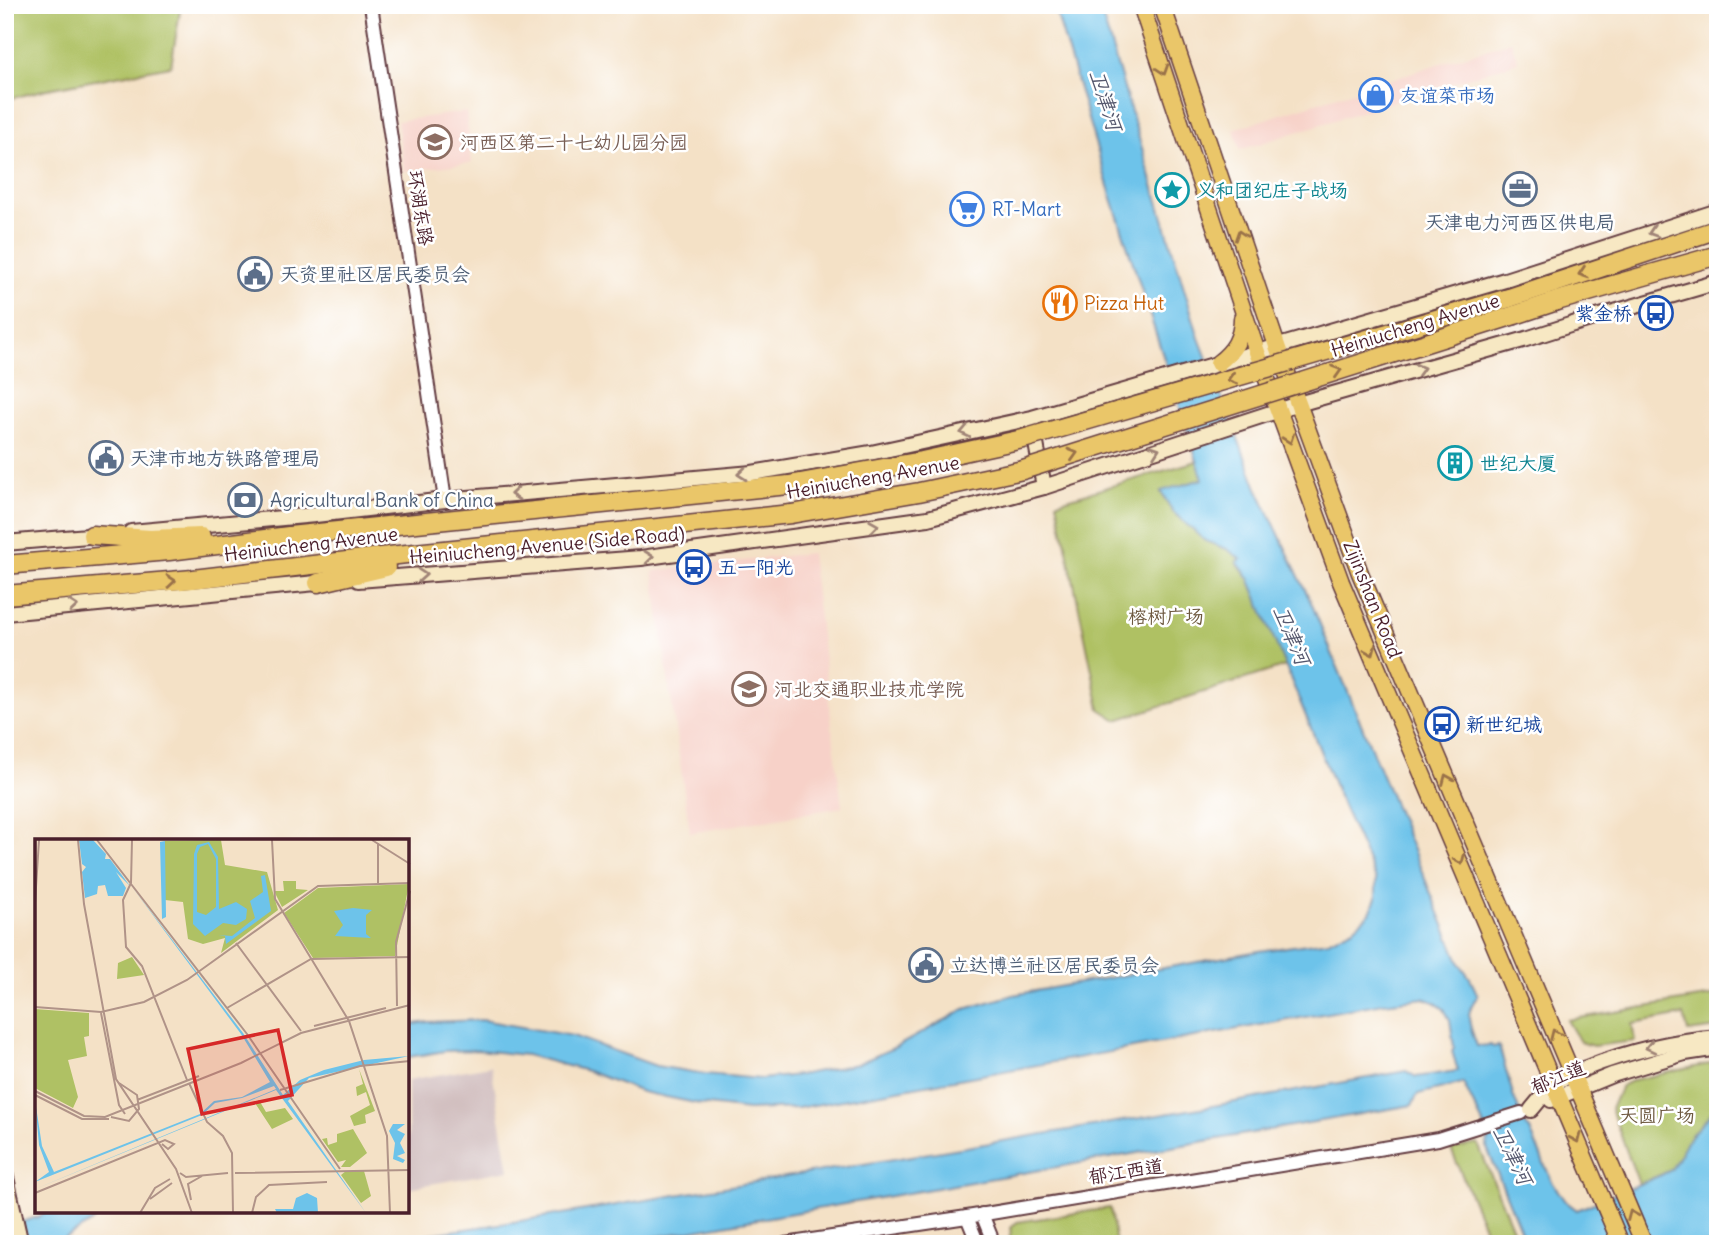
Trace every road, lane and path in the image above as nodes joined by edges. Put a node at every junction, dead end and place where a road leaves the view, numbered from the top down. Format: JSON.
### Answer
{"nodes":[{"id":1,"x":370,"y":5,"type":"edge"},
{"id":2,"x":1141,"y":5,"type":"edge"},
{"id":3,"x":1162,"y":5,"type":"edge"},
{"id":4,"x":1718,"y":211,"type":"edge"},
{"id":5,"x":1718,"y":229,"type":"edge"},
{"id":6,"x":1718,"y":255,"type":"edge"},
{"id":7,"x":1718,"y":282,"type":"edge"},
{"id":8,"x":1241,"y":305,"type":"junction"},
{"id":9,"x":1268,"y":349,"type":"junction"},
{"id":10,"x":1218,"y":363,"type":"junction"},
{"id":11,"x":1269,"y":383,"type":"junction"},
{"id":12,"x":1298,"y":404,"type":"junction"},
{"id":13,"x":1279,"y":410,"type":"junction"},
{"id":14,"x":1032,"y":418,"type":"junction"},
{"id":15,"x":1238,"y":423,"type":"junction"},
{"id":16,"x":1044,"y":487,"type":"junction"},
{"id":17,"x":445,"y":500,"type":"junction"},
{"id":18,"x":92,"y":535,"type":"junction"},
{"id":19,"x":289,"y":536,"type":"junction"},
{"id":20,"x":5,"y":543,"type":"edge"},
{"id":21,"x":485,"y":545,"type":"junction"},
{"id":22,"x":5,"y":565,"type":"edge"},
{"id":23,"x":318,"y":583,"type":"junction"},
{"id":24,"x":5,"y":595,"type":"edge"},
{"id":25,"x":5,"y":613,"type":"edge"},
{"id":26,"x":1718,"y":1037,"type":"edge"},
{"id":27,"x":1718,"y":1048,"type":"edge"},
{"id":28,"x":1576,"y":1081,"type":"junction"},
{"id":29,"x":1556,"y":1091,"type":"junction"},
{"id":30,"x":1521,"y":1113,"type":"dead end"},
{"id":31,"x":5,"y":1173,"type":"edge"},
{"id":32,"x":982,"y":1214,"type":"junction"},
{"id":33,"x":967,"y":1217,"type":"junction"},
{"id":34,"x":21,"y":1244,"type":"edge"},
{"id":35,"x":785,"y":1244,"type":"edge"},
{"id":36,"x":978,"y":1244,"type":"edge"},
{"id":37,"x":994,"y":1244,"type":"edge"},
{"id":38,"x":1622,"y":1244,"type":"edge"},
{"id":39,"x":1644,"y":1244,"type":"edge"}],
"edges":[{"from":1,"to":17,"type":"street","name":"环湖东路"},
{"from":2,"to":8,"type":"main road","name":"Zijinshan Road","one_way":true},
{"from":9,"to":3,"type":"main road","name":"Zijinshan Road","one_way":true},
{"from":4,"to":9,"type":"main road","name":"Heiniucheng Avenue","one_way":true},
{"from":5,"to":19,"type":"highway","name":"Heiniucheng Avenue","one_way":true,"bridge":true},
{"from":21,"to":6,"type":"highway","name":"Heiniucheng Avenue","one_way":true,"bridge":true},
{"from":12,"to":7,"type":"main road","one_way":true},
{"from":8,"to":9,"type":"main road","name":"Zijinshan Road"},
{"from":8,"to":10,"type":"main road"},
{"from":9,"to":10,"type":"main road","name":"Heiniucheng Avenue"},
{"from":9,"to":11,"type":"main road","name":"Zijinshan Road"},
{"from":9,"to":12,"type":"main road","name":"Zijinshan Road"},
{"from":10,"to":14,"type":"main road","name":"Heiniucheng Avenue"},
{"from":11,"to":13,"type":"main road","name":"Zijinshan Road"},
{"from":11,"to":15,"type":"main road"},
{"from":12,"to":13,"type":"main road"},
{"from":28,"to":12,"type":"main road","name":"Zijinshan Road","one_way":true},
{"from":13,"to":15,"type":"main road"},
{"from":13,"to":29,"type":"main road","name":"Zijinshan Road","one_way":true},
{"from":14,"to":16,"type":"main road"},
{"from":14,"to":17,"type":"main road","name":"Heiniucheng Avenue","one_way":true},
{"from":16,"to":15,"type":"main road","one_way":true},
{"from":23,"to":16,"type":"main road","name":"Heiniucheng Avenue (Side Road)","one_way":true},
{"from":17,"to":18,"type":"main road","name":"Heiniucheng Avenue"},
{"from":18,"to":19,"type":"highway"},
{"from":18,"to":20,"type":"main road"},
{"from":19,"to":22,"type":"highway","name":"Heiniucheng Avenue"},
{"from":21,"to":23,"type":"highway"},
{"from":24,"to":21,"type":"highway","name":"Heiniucheng Avenue","one_way":true},
{"from":25,"to":23,"type":"main road","name":"Heiniucheng Avenue (Side Road)","one_way":true},
{"from":26,"to":28,"type":"main road","name":"郁江道","one_way":true},
{"from":27,"to":28,"type":"main road","name":"郁江道"},
{"from":28,"to":29,"type":"main road","name":"郁江道"},
{"from":39,"to":28,"type":"main road","name":"Zijinshan Road","one_way":true},
{"from":29,"to":38,"type":"main road","name":"Zijinshan Road","one_way":true},
{"from":30,"to":32,"type":"street","name":"郁江西道"},
{"from":31,"to":34,"type":"main road"},
{"from":32,"to":33,"type":"street","name":"郁江西道"},
{"from":32,"to":37,"type":"street"},
{"from":33,"to":35,"type":"street","name":"郁江西道"},
{"from":33,"to":36,"type":"street"}]}
